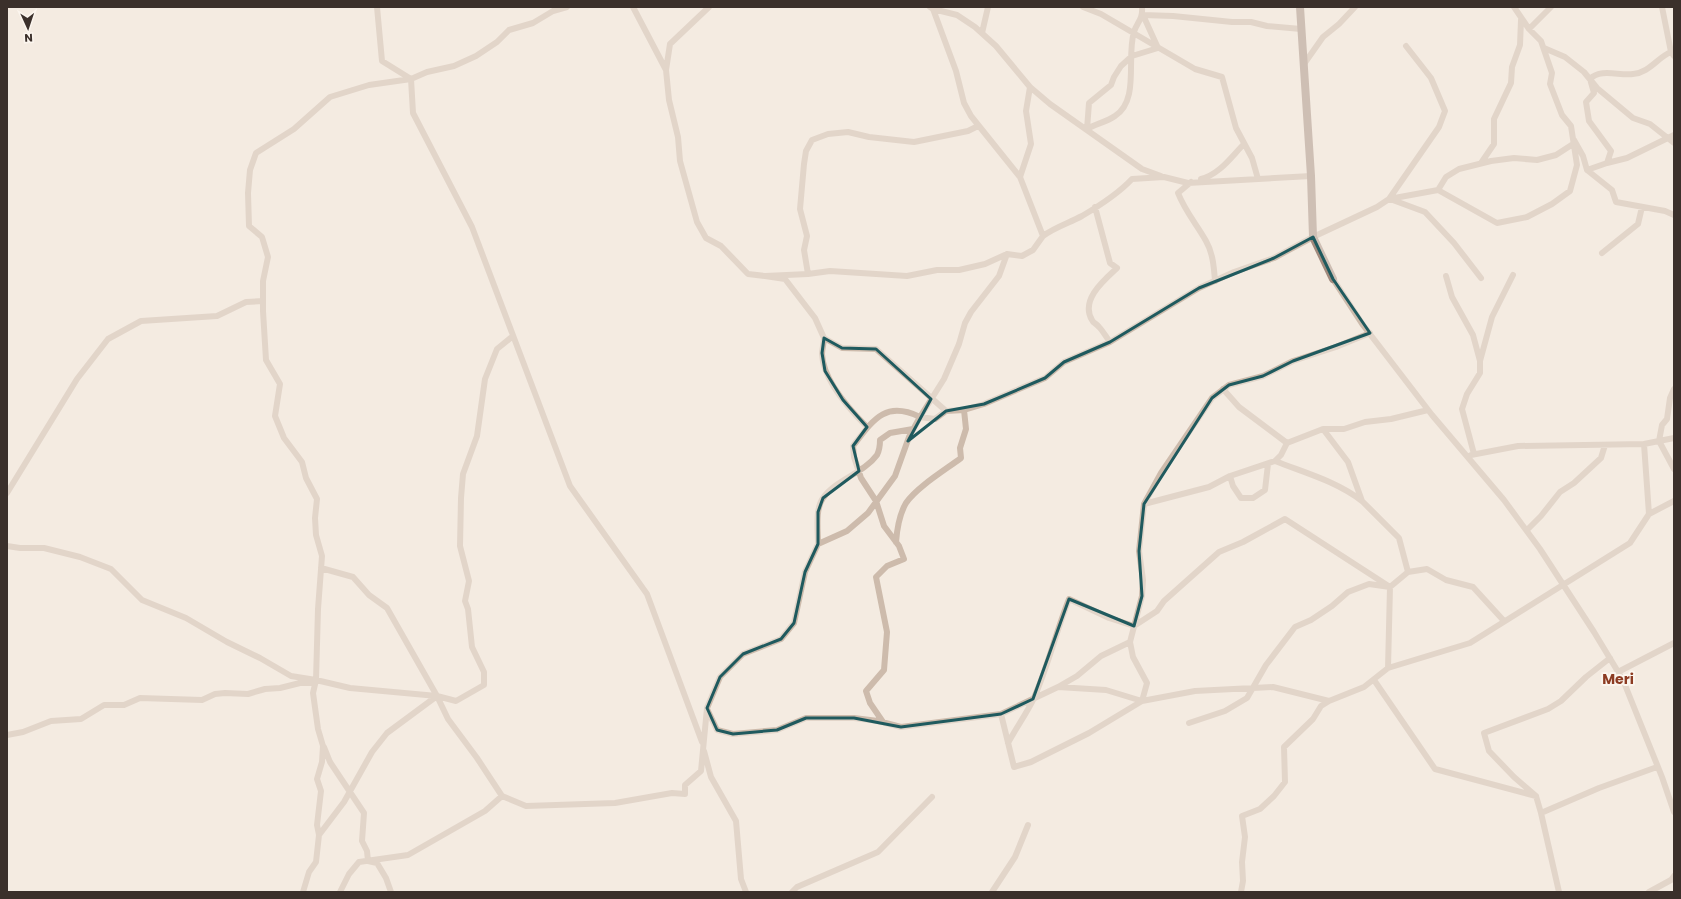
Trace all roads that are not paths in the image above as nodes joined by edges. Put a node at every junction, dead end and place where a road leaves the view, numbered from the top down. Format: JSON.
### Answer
{"nodes":[{"id":1,"x":377,"y":7,"type":"edge"},
{"id":2,"x":568,"y":7,"type":"edge"},
{"id":3,"x":633,"y":7,"type":"edge"},
{"id":4,"x":709,"y":7,"type":"edge"},
{"id":5,"x":988,"y":7,"type":"edge"},
{"id":6,"x":1083,"y":7,"type":"edge"},
{"id":7,"x":1142,"y":7,"type":"edge"},
{"id":8,"x":1300,"y":7,"type":"edge"},
{"id":9,"x":1355,"y":7,"type":"edge"},
{"id":10,"x":1514,"y":7,"type":"edge"},
{"id":11,"x":1551,"y":7,"type":"edge"},
{"id":12,"x":1662,"y":7,"type":"edge"},
{"id":13,"x":933,"y":8,"type":"edge"},
{"id":14,"x":1143,"y":15,"type":"junction"},
{"id":15,"x":1522,"y":20,"type":"junction"},
{"id":16,"x":1301,"y":29,"type":"junction"},
{"id":17,"x":1529,"y":30,"type":"junction"},
{"id":18,"x":1134,"y":32,"type":"junction"},
{"id":19,"x":982,"y":33,"type":"junction"},
{"id":20,"x":1406,"y":46,"type":"dead end"},
{"id":21,"x":1158,"y":48,"type":"junction"},
{"id":22,"x":1544,"y":48,"type":"junction"},
{"id":23,"x":1672,"y":54,"type":"edge"},
{"id":24,"x":1132,"y":56,"type":"junction"},
{"id":25,"x":1304,"y":64,"type":"junction"},
{"id":26,"x":666,"y":70,"type":"junction"},
{"id":27,"x":411,"y":79,"type":"junction"},
{"id":28,"x":1590,"y":79,"type":"junction"},
{"id":29,"x":1030,"y":87,"type":"junction"},
{"id":30,"x":978,"y":126,"type":"junction"},
{"id":31,"x":1087,"y":129,"type":"junction"},
{"id":32,"x":1674,"y":135,"type":"edge"},
{"id":33,"x":1572,"y":137,"type":"junction"},
{"id":34,"x":1668,"y":139,"type":"junction"},
{"id":35,"x":1674,"y":143,"type":"edge"},
{"id":36,"x":1244,"y":144,"type":"junction"},
{"id":37,"x":1573,"y":144,"type":"junction"},
{"id":38,"x":1481,"y":163,"type":"junction"},
{"id":39,"x":1607,"y":163,"type":"junction"},
{"id":40,"x":1587,"y":170,"type":"junction"},
{"id":41,"x":1311,"y":176,"type":"junction"},
{"id":42,"x":1020,"y":177,"type":"junction"},
{"id":43,"x":1164,"y":178,"type":"junction"},
{"id":44,"x":1258,"y":179,"type":"junction"},
{"id":45,"x":1188,"y":183,"type":"junction"},
{"id":46,"x":1438,"y":190,"type":"junction"},
{"id":47,"x":1389,"y":199,"type":"junction"},
{"id":48,"x":1095,"y":207,"type":"junction"},
{"id":49,"x":1642,"y":207,"type":"junction"},
{"id":50,"x":1674,"y":215,"type":"edge"},
{"id":51,"x":1043,"y":236,"type":"junction"},
{"id":52,"x":1313,"y":237,"type":"junction"},
{"id":53,"x":1602,"y":253,"type":"dead end"},
{"id":54,"x":1007,"y":254,"type":"junction"},
{"id":55,"x":808,"y":274,"type":"junction"},
{"id":56,"x":1513,"y":275,"type":"dead end"},
{"id":57,"x":765,"y":276,"type":"junction"},
{"id":58,"x":1446,"y":276,"type":"dead end"},
{"id":59,"x":1481,"y":278,"type":"dead end"},
{"id":60,"x":1333,"y":279,"type":"joint"},
{"id":61,"x":1215,"y":281,"type":"junction"},
{"id":62,"x":263,"y":301,"type":"junction"},
{"id":63,"x":1370,"y":333,"type":"junction"},
{"id":64,"x":513,"y":336,"type":"junction"},
{"id":65,"x":824,"y":338,"type":"junction"},
{"id":66,"x":1110,"y":342,"type":"junction"},
{"id":67,"x":1480,"y":361,"type":"junction"},
{"id":68,"x":1674,"y":389,"type":"edge"},
{"id":69,"x":1223,"y":390,"type":"junction"},
{"id":70,"x":931,"y":399,"type":"junction"},
{"id":71,"x":964,"y":410,"type":"junction"},
{"id":72,"x":1428,"y":410,"type":"junction"},
{"id":73,"x":946,"y":411,"type":"junction"},
{"id":74,"x":920,"y":417,"type":"junction"},
{"id":75,"x":867,"y":427,"type":"junction"},
{"id":76,"x":913,"y":429,"type":"junction"},
{"id":77,"x":1323,"y":429,"type":"junction"},
{"id":78,"x":1674,"y":438,"type":"edge"},
{"id":79,"x":1659,"y":441,"type":"junction"},
{"id":80,"x":1287,"y":443,"type":"junction"},
{"id":81,"x":1644,"y":444,"type":"junction"},
{"id":82,"x":1605,"y":445,"type":"junction"},
{"id":83,"x":1474,"y":454,"type":"junction"},
{"id":84,"x":1466,"y":456,"type":"junction"},
{"id":85,"x":1275,"y":461,"type":"junction"},
{"id":86,"x":1268,"y":464,"type":"junction"},
{"id":87,"x":1674,"y":468,"type":"edge"},
{"id":88,"x":859,"y":471,"type":"junction"},
{"id":89,"x":1230,"y":476,"type":"junction"},
{"id":90,"x":7,"y":492,"type":"edge"},
{"id":91,"x":876,"y":501,"type":"junction"},
{"id":92,"x":1362,"y":501,"type":"junction"},
{"id":93,"x":1674,"y":501,"type":"edge"},
{"id":94,"x":1144,"y":504,"type":"junction"},
{"id":95,"x":1649,"y":514,"type":"junction"},
{"id":96,"x":1526,"y":530,"type":"junction"},
{"id":97,"x":896,"y":542,"type":"junction"},
{"id":98,"x":818,"y":544,"type":"junction"},
{"id":99,"x":7,"y":546,"type":"edge"},
{"id":100,"x":321,"y":568,"type":"junction"},
{"id":101,"x":1408,"y":572,"type":"junction"},
{"id":102,"x":1563,"y":585,"type":"junction"},
{"id":103,"x":1390,"y":588,"type":"junction"},
{"id":104,"x":1504,"y":621,"type":"junction"},
{"id":105,"x":1134,"y":626,"type":"junction"},
{"id":106,"x":1130,"y":642,"type":"junction"},
{"id":107,"x":1674,"y":643,"type":"edge"},
{"id":108,"x":1610,"y":658,"type":"junction"},
{"id":109,"x":1388,"y":668,"type":"junction"},
{"id":110,"x":1618,"y":672,"type":"junction"},
{"id":111,"x":1374,"y":680,"type":"junction"},
{"id":112,"x":316,"y":682,"type":"junction"},
{"id":113,"x":1058,"y":687,"type":"junction"},
{"id":114,"x":1254,"y":688,"type":"junction"},
{"id":115,"x":437,"y":696,"type":"junction"},
{"id":116,"x":1033,"y":699,"type":"junction"},
{"id":117,"x":1142,"y":700,"type":"junction"},
{"id":118,"x":1329,"y":701,"type":"junction"},
{"id":119,"x":707,"y":708,"type":"junction"},
{"id":120,"x":1001,"y":714,"type":"junction"},
{"id":121,"x":883,"y":722,"type":"junction"},
{"id":122,"x":1189,"y":723,"type":"dead end"},
{"id":123,"x":7,"y":735,"type":"edge"},
{"id":124,"x":1008,"y":743,"type":"junction"},
{"id":125,"x":702,"y":744,"type":"junction"},
{"id":126,"x":323,"y":746,"type":"junction"},
{"id":127,"x":1657,"y":767,"type":"junction"},
{"id":128,"x":351,"y":791,"type":"junction"},
{"id":129,"x":502,"y":796,"type":"junction"},
{"id":130,"x":1536,"y":796,"type":"junction"},
{"id":131,"x":932,"y":797,"type":"dead end"},
{"id":132,"x":1674,"y":812,"type":"edge"},
{"id":133,"x":1541,"y":813,"type":"junction"},
{"id":134,"x":1028,"y":825,"type":"dead end"},
{"id":135,"x":319,"y":835,"type":"junction"},
{"id":136,"x":368,"y":861,"type":"junction"},
{"id":137,"x":1674,"y":876,"type":"edge"},
{"id":138,"x":303,"y":892,"type":"edge"},
{"id":139,"x":340,"y":892,"type":"edge"},
{"id":140,"x":391,"y":892,"type":"edge"},
{"id":141,"x":746,"y":892,"type":"edge"},
{"id":142,"x":792,"y":892,"type":"edge"},
{"id":143,"x":992,"y":892,"type":"edge"},
{"id":144,"x":1241,"y":892,"type":"edge"},
{"id":145,"x":1560,"y":892,"type":"edge"},
{"id":146,"x":1649,"y":892,"type":"edge"}],
"edges":[{"from":1,"to":27,"type":"street"},
{"from":2,"to":27,"type":"street"},
{"from":3,"to":26,"type":"street"},
{"from":4,"to":26,"type":"street"},
{"from":5,"to":19,"type":"street"},
{"from":6,"to":18,"type":"street"},
{"from":7,"to":14,"type":"street"},
{"from":8,"to":16,"type":"main road"},
{"from":9,"to":25,"type":"street"},
{"from":10,"to":15,"type":"street"},
{"from":11,"to":17,"type":"street"},
{"from":12,"to":23,"type":"street"},
{"from":13,"to":19,"type":"street"},
{"from":13,"to":30,"type":"street"},
{"from":14,"to":16,"type":"street"},
{"from":14,"to":18,"type":"street"},
{"from":14,"to":21,"type":"street"},
{"from":15,"to":17,"type":"street"},
{"from":15,"to":38,"type":"street"},
{"from":16,"to":25,"type":"main road"},
{"from":17,"to":22,"type":"street"},
{"from":18,"to":21,"type":"street"},
{"from":18,"to":24,"type":"street"},
{"from":19,"to":29,"type":"street"},
{"from":20,"to":47,"type":"street"},
{"from":21,"to":24,"type":"street"},
{"from":21,"to":36,"type":"street"},
{"from":22,"to":28,"type":"street"},
{"from":22,"to":33,"type":"street"},
{"from":23,"to":28,"type":"street"},
{"from":24,"to":31,"type":"street"},
{"from":24,"to":31,"type":"street"},
{"from":25,"to":41,"type":"main road"},
{"from":26,"to":57,"type":"street"},
{"from":27,"to":62,"type":"street"},
{"from":27,"to":64,"type":"street"},
{"from":28,"to":34,"type":"street"},
{"from":28,"to":39,"type":"street"},
{"from":29,"to":31,"type":"street"},
{"from":29,"to":42,"type":"street"},
{"from":30,"to":42,"type":"street"},
{"from":30,"to":55,"type":"street"},
{"from":31,"to":43,"type":"street"},
{"from":32,"to":34,"type":"street"},
{"from":33,"to":37,"type":"street"},
{"from":33,"to":40,"type":"street"},
{"from":34,"to":35,"type":"street"},
{"from":34,"to":39,"type":"street"},
{"from":36,"to":44,"type":"street"},
{"from":36,"to":45,"type":"street"},
{"from":37,"to":38,"type":"street"},
{"from":37,"to":46,"type":"street"},
{"from":38,"to":46,"type":"street"},
{"from":39,"to":40,"type":"street"},
{"from":40,"to":49,"type":"street"},
{"from":41,"to":44,"type":"street"},
{"from":41,"to":52,"type":"main road"},
{"from":42,"to":51,"type":"street"},
{"from":43,"to":45,"type":"street"},
{"from":43,"to":48,"type":"street"},
{"from":44,"to":45,"type":"street"},
{"from":45,"to":61,"type":"street"},
{"from":46,"to":47,"type":"street"},
{"from":47,"to":52,"type":"street"},
{"from":47,"to":59,"type":"street"},
{"from":48,"to":51,"type":"street"},
{"from":48,"to":66,"type":"street"},
{"from":49,"to":50,"type":"street"},
{"from":49,"to":53,"type":"street"},
{"from":51,"to":54,"type":"street"},
{"from":52,"to":60,"type":"main road"},
{"from":52,"to":61,"type":"street"},
{"from":54,"to":55,"type":"street"},
{"from":54,"to":70,"type":"street"},
{"from":55,"to":57,"type":"street"},
{"from":56,"to":67,"type":"street"},
{"from":57,"to":65,"type":"street"},
{"from":58,"to":67,"type":"street"},
{"from":60,"to":63,"type":"street"},
{"from":61,"to":66,"type":"street"},
{"from":62,"to":90,"type":"street"},
{"from":62,"to":100,"type":"street"},
{"from":63,"to":69,"type":"street"},
{"from":63,"to":72,"type":"street"},
{"from":64,"to":115,"type":"street"},
{"from":64,"to":125,"type":"street"},
{"from":65,"to":70,"type":"street"},
{"from":65,"to":75,"type":"street"},
{"from":66,"to":71,"type":"street"},
{"from":67,"to":83,"type":"street"},
{"from":68,"to":79,"type":"street"},
{"from":69,"to":80,"type":"street"},
{"from":69,"to":94,"type":"street"},
{"from":70,"to":73,"type":"street"},
{"from":70,"to":74,"type":"street"},
{"from":71,"to":73,"type":"street"},
{"from":71,"to":97,"type":"street"},
{"from":72,"to":77,"type":"street"},
{"from":72,"to":84,"type":"street"},
{"from":73,"to":74,"type":"street"},
{"from":74,"to":75,"type":"street"},
{"from":74,"to":76,"type":"street"},
{"from":75,"to":88,"type":"street"},
{"from":76,"to":88,"type":"street"},
{"from":76,"to":91,"type":"street"},
{"from":77,"to":80,"type":"street"},
{"from":77,"to":92,"type":"street"},
{"from":78,"to":79,"type":"street"},
{"from":79,"to":81,"type":"street"},
{"from":79,"to":87,"type":"street"},
{"from":80,"to":85,"type":"street"},
{"from":81,"to":82,"type":"street"},
{"from":81,"to":95,"type":"street"},
{"from":82,"to":83,"type":"street"},
{"from":82,"to":96,"type":"street"},
{"from":83,"to":84,"type":"street"},
{"from":84,"to":96,"type":"street"},
{"from":85,"to":86,"type":"street"},
{"from":85,"to":92,"type":"street"},
{"from":86,"to":89,"type":"street"},
{"from":86,"to":89,"type":"street"},
{"from":88,"to":91,"type":"street"},
{"from":88,"to":98,"type":"street"},
{"from":89,"to":94,"type":"street"},
{"from":91,"to":97,"type":"street"},
{"from":91,"to":98,"type":"street"},
{"from":92,"to":101,"type":"street"},
{"from":93,"to":95,"type":"street"},
{"from":94,"to":105,"type":"street"},
{"from":95,"to":102,"type":"street"},
{"from":96,"to":102,"type":"street"},
{"from":97,"to":121,"type":"street"},
{"from":98,"to":119,"type":"street"},
{"from":99,"to":112,"type":"street"},
{"from":100,"to":112,"type":"street"},
{"from":100,"to":115,"type":"street"},
{"from":101,"to":103,"type":"street"},
{"from":101,"to":104,"type":"street"},
{"from":102,"to":104,"type":"street"},
{"from":102,"to":108,"type":"street"},
{"from":103,"to":105,"type":"street"},
{"from":103,"to":109,"type":"street"},
{"from":103,"to":114,"type":"street"},
{"from":104,"to":109,"type":"street"},
{"from":105,"to":106,"type":"street"},
{"from":105,"to":116,"type":"street"},
{"from":106,"to":113,"type":"street"},
{"from":106,"to":117,"type":"street"},
{"from":107,"to":110,"type":"street"},
{"from":108,"to":110,"type":"street"},
{"from":108,"to":130,"type":"street"},
{"from":109,"to":111,"type":"street"},
{"from":110,"to":127,"type":"street"},
{"from":111,"to":118,"type":"street"},
{"from":111,"to":130,"type":"street"},
{"from":112,"to":115,"type":"street"},
{"from":112,"to":123,"type":"street"},
{"from":112,"to":126,"type":"street"},
{"from":113,"to":116,"type":"street"},
{"from":113,"to":117,"type":"street"},
{"from":114,"to":117,"type":"street"},
{"from":114,"to":118,"type":"street"},
{"from":114,"to":122,"type":"street"},
{"from":115,"to":128,"type":"street"},
{"from":115,"to":129,"type":"street"},
{"from":116,"to":120,"type":"street"},
{"from":116,"to":124,"type":"street"},
{"from":117,"to":124,"type":"street"},
{"from":118,"to":144,"type":"street"},
{"from":119,"to":121,"type":"street"},
{"from":119,"to":125,"type":"street"},
{"from":120,"to":121,"type":"street"},
{"from":120,"to":124,"type":"street"},
{"from":125,"to":129,"type":"street"},
{"from":125,"to":141,"type":"street"},
{"from":126,"to":128,"type":"street"},
{"from":126,"to":135,"type":"street"},
{"from":127,"to":132,"type":"street"},
{"from":127,"to":133,"type":"street"},
{"from":128,"to":135,"type":"street"},
{"from":128,"to":136,"type":"street"},
{"from":129,"to":136,"type":"street"},
{"from":130,"to":133,"type":"street"},
{"from":131,"to":142,"type":"street"},
{"from":133,"to":145,"type":"street"},
{"from":134,"to":143,"type":"street"},
{"from":135,"to":138,"type":"street"},
{"from":136,"to":139,"type":"street"},
{"from":136,"to":140,"type":"street"},
{"from":137,"to":146,"type":"street"}]}
